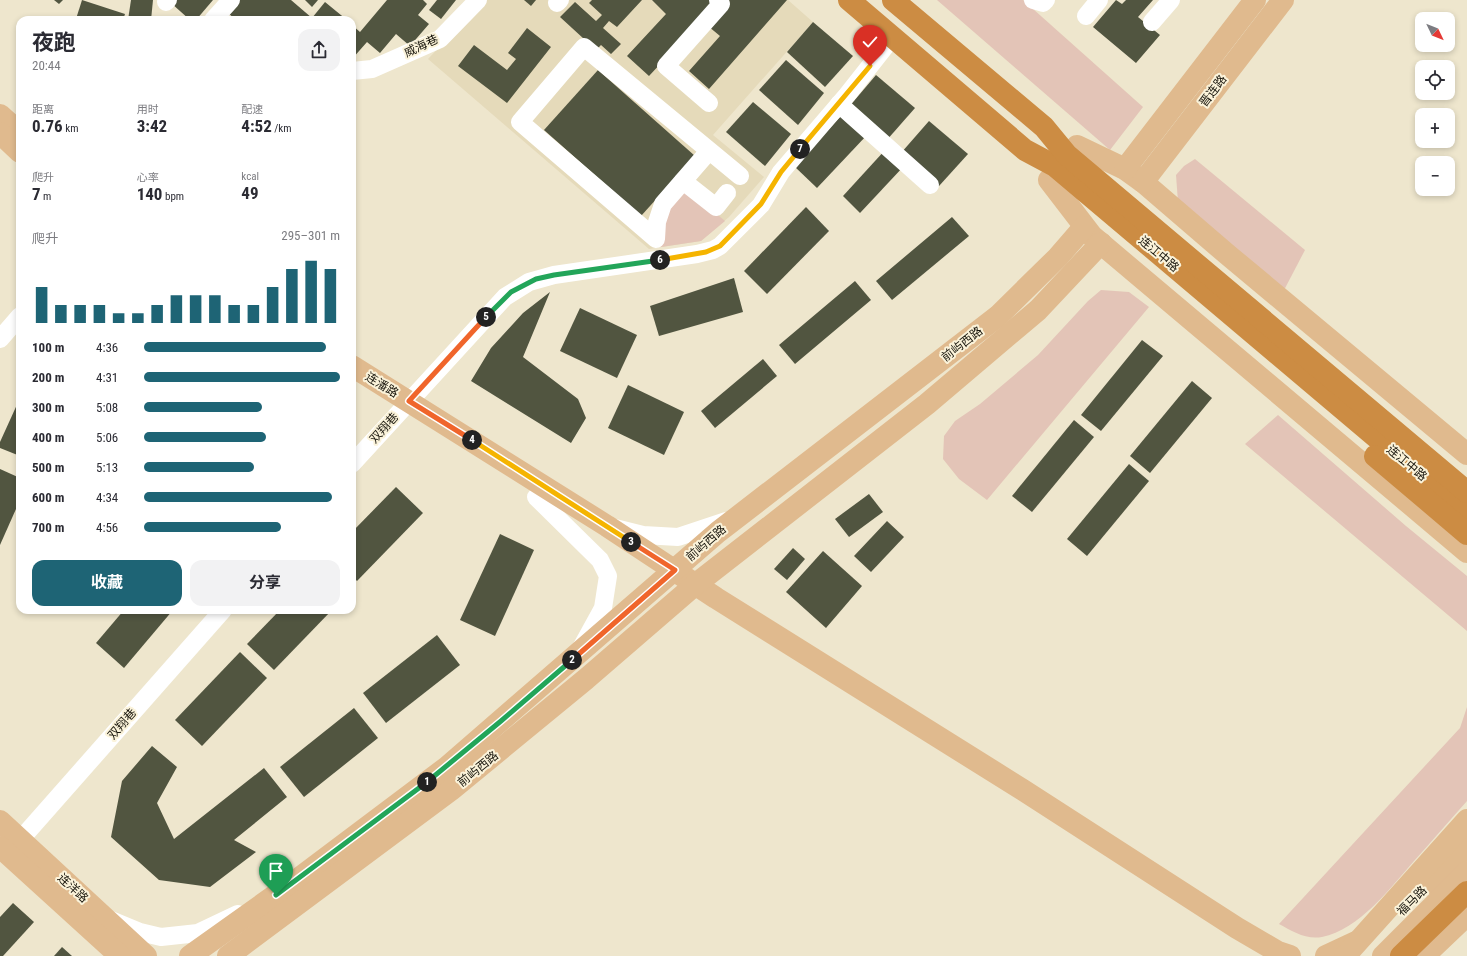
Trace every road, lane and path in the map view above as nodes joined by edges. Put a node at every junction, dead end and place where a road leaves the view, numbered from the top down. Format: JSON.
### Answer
{"nodes":[{"id":1,"x":231,"y":0,"type":"edge"},
{"id":2,"x":478,"y":0,"type":"edge"},
{"id":3,"x":718,"y":0,"type":"edge"},
{"id":4,"x":849,"y":0,"type":"edge"},
{"id":5,"x":893,"y":0,"type":"edge"},
{"id":6,"x":1033,"y":0,"type":"edge"},
{"id":7,"x":1046,"y":0,"type":"edge"},
{"id":8,"x":1099,"y":0,"type":"edge"},
{"id":9,"x":1171,"y":0,"type":"edge"},
{"id":10,"x":1255,"y":0,"type":"edge"},
{"id":11,"x":1283,"y":0,"type":"edge"},
{"id":12,"x":217,"y":16,"type":"edge"},
{"id":13,"x":1086,"y":16,"type":"dead end"},
{"id":14,"x":1152,"y":22,"type":"dead end"},
{"id":15,"x":892,"y":38,"type":"junction"},
{"id":16,"x":356,"y":71,"type":"edge"},
{"id":17,"x":709,"y":103,"type":"dead end"},
{"id":18,"x":839,"y":104,"type":"junction"},
{"id":19,"x":0,"y":115,"type":"edge"},
{"id":20,"x":1044,"y":127,"type":"junction"},
{"id":21,"x":16,"y":129,"type":"edge"},
{"id":22,"x":0,"y":133,"type":"edge"},
{"id":23,"x":16,"y":148,"type":"edge"},
{"id":24,"x":709,"y":150,"type":"junction"},
{"id":25,"x":1025,"y":150,"type":"junction"},
{"id":26,"x":1122,"y":174,"type":"junction"},
{"id":27,"x":740,"y":176,"type":"dead end"},
{"id":28,"x":1049,"y":180,"type":"junction"},
{"id":29,"x":683,"y":181,"type":"junction"},
{"id":30,"x":1143,"y":182,"type":"junction"},
{"id":31,"x":930,"y":185,"type":"dead end"},
{"id":32,"x":727,"y":193,"type":"dead end"},
{"id":33,"x":1123,"y":213,"type":"junction"},
{"id":34,"x":1084,"y":227,"type":"junction"},
{"id":35,"x":1101,"y":244,"type":"junction"},
{"id":36,"x":16,"y":321,"type":"edge"},
{"id":37,"x":0,"y":339,"type":"edge"},
{"id":38,"x":356,"y":369,"type":"edge"},
{"id":39,"x":356,"y":385,"type":"edge"},
{"id":40,"x":404,"y":406,"type":"junction"},
{"id":41,"x":1467,"y":454,"type":"edge"},
{"id":42,"x":356,"y":460,"type":"edge"},
{"id":43,"x":1467,"y":474,"type":"edge"},
{"id":44,"x":1467,"y":492,"type":"edge"},
{"id":45,"x":536,"y":498,"type":"junction"},
{"id":46,"x":1467,"y":514,"type":"edge"},
{"id":47,"x":738,"y":516,"type":"junction"},
{"id":48,"x":607,"y":526,"type":"junction"},
{"id":49,"x":1467,"y":534,"type":"edge"},
{"id":50,"x":1467,"y":552,"type":"edge"},
{"id":51,"x":670,"y":574,"type":"junction"},
{"id":52,"x":691,"y":588,"type":"junction"},
{"id":53,"x":219,"y":614,"type":"edge"},
{"id":54,"x":576,"y":657,"type":"junction"},
{"id":55,"x":1467,"y":820,"type":"edge"},
{"id":56,"x":0,"y":821,"type":"edge"},
{"id":57,"x":21,"y":839,"type":"junction"},
{"id":58,"x":1467,"y":845,"type":"edge"},
{"id":59,"x":0,"y":849,"type":"edge"},
{"id":60,"x":1467,"y":872,"type":"edge"},
{"id":61,"x":1467,"y":892,"type":"edge"},
{"id":62,"x":276,"y":895,"type":"junction"},
{"id":63,"x":1467,"y":915,"type":"edge"},
{"id":64,"x":104,"y":917,"type":"junction"},
{"id":65,"x":262,"y":932,"type":"junction"},
{"id":66,"x":1359,"y":948,"type":"edge"},
{"id":67,"x":96,"y":956,"type":"edge"},
{"id":68,"x":120,"y":956,"type":"edge"},
{"id":69,"x":146,"y":956,"type":"edge"},
{"id":70,"x":190,"y":956,"type":"edge"},
{"id":71,"x":228,"y":956,"type":"edge"},
{"id":72,"x":248,"y":956,"type":"edge"},
{"id":73,"x":1254,"y":956,"type":"edge"},
{"id":74,"x":1290,"y":956,"type":"edge"},
{"id":75,"x":1326,"y":956,"type":"edge"},
{"id":76,"x":1345,"y":956,"type":"edge"},
{"id":77,"x":1383,"y":956,"type":"edge"},
{"id":78,"x":1401,"y":956,"type":"edge"},
{"id":79,"x":1424,"y":956,"type":"edge"}],
"edges":[{"from":1,"to":12,"type":"street"},
{"from":2,"to":16,"type":"street","name":"威海巷"},
{"from":3,"to":17,"type":"street"},
{"from":4,"to":15,"type":"highway","name":"连江中路"},
{"from":5,"to":20,"type":"highway","name":"连江中路"},
{"from":6,"to":7,"type":"street"},
{"from":8,"to":13,"type":"street"},
{"from":9,"to":14,"type":"street"},
{"from":10,"to":26,"type":"main road","name":"晋连路"},
{"from":11,"to":30,"type":"main road","name":"晋连路"},
{"from":15,"to":18,"type":"street","name":"双翔巷"},
{"from":15,"to":25,"type":"highway","name":"连江中路"},
{"from":18,"to":31,"type":"street"},
{"from":18,"to":40,"type":"street","name":"双翔巷"},
{"from":19,"to":21,"type":"main road"},
{"from":20,"to":26,"type":"highway"},
{"from":20,"to":33,"type":"highway","name":"连江中路"},
{"from":22,"to":23,"type":"main road"},
{"from":24,"to":27,"type":"street"},
{"from":24,"to":29,"type":"street"},
{"from":24,"to":29,"type":"street"},
{"from":25,"to":28,"type":"highway"},
{"from":25,"to":33,"type":"highway","name":"连江中路"},
{"from":26,"to":30,"type":"main road"},
{"from":26,"to":43,"type":"highway"},
{"from":28,"to":34,"type":"main road"},
{"from":28,"to":49,"type":"highway"},
{"from":29,"to":32,"type":"street"},
{"from":30,"to":41,"type":"main road"},
{"from":33,"to":44,"type":"highway","name":"连江中路"},
{"from":33,"to":46,"type":"highway","name":"连江中路"},
{"from":34,"to":35,"type":"main road"},
{"from":34,"to":47,"type":"main road","name":"前屿西路"},
{"from":35,"to":50,"type":"main road"},
{"from":35,"to":52,"type":"main road","name":"前屿西路"},
{"from":36,"to":37,"type":"street"},
{"from":38,"to":40,"type":"main road","name":"连潘路"},
{"from":39,"to":40,"type":"main road","name":"连潘路"},
{"from":40,"to":42,"type":"street","name":"双翔巷"},
{"from":40,"to":45,"type":"main road","name":"连潘路"},
{"from":40,"to":48,"type":"main road","name":"连潘路"},
{"from":45,"to":51,"type":"main road","name":"连潘路"},
{"from":45,"to":54,"type":"street"},
{"from":47,"to":48,"type":"street"},
{"from":47,"to":51,"type":"main road","name":"前屿西路"},
{"from":48,"to":51,"type":"main road","name":"连潘路"},
{"from":51,"to":52,"type":"main road","name":"连潘路"},
{"from":51,"to":54,"type":"main road","name":"前屿西路"},
{"from":52,"to":65,"type":"main road","name":"前屿西路"},
{"from":52,"to":73,"type":"main road"},
{"from":52,"to":74,"type":"main road"},
{"from":53,"to":57,"type":"street","name":"双翔巷"},
{"from":54,"to":62,"type":"main road","name":"前屿西路"},
{"from":55,"to":66,"type":"main road"},
{"from":56,"to":57,"type":"main road","name":"连洋路"},
{"from":57,"to":64,"type":"main road","name":"连洋路"},
{"from":58,"to":66,"type":"main road","name":"福马路"},
{"from":59,"to":67,"type":"main road"},
{"from":59,"to":68,"type":"main road","name":"连洋路"},
{"from":60,"to":77,"type":"main road","name":"福马路"},
{"from":61,"to":78,"type":"highway"},
{"from":62,"to":64,"type":"street"},
{"from":62,"to":70,"type":"main road","name":"前屿西路"},
{"from":63,"to":79,"type":"main road"},
{"from":64,"to":69,"type":"main road","name":"连洋路"},
{"from":65,"to":71,"type":"main road","name":"前屿西路"},
{"from":65,"to":72,"type":"main road"},
{"from":66,"to":75,"type":"main road"},
{"from":66,"to":76,"type":"main road"}]}
